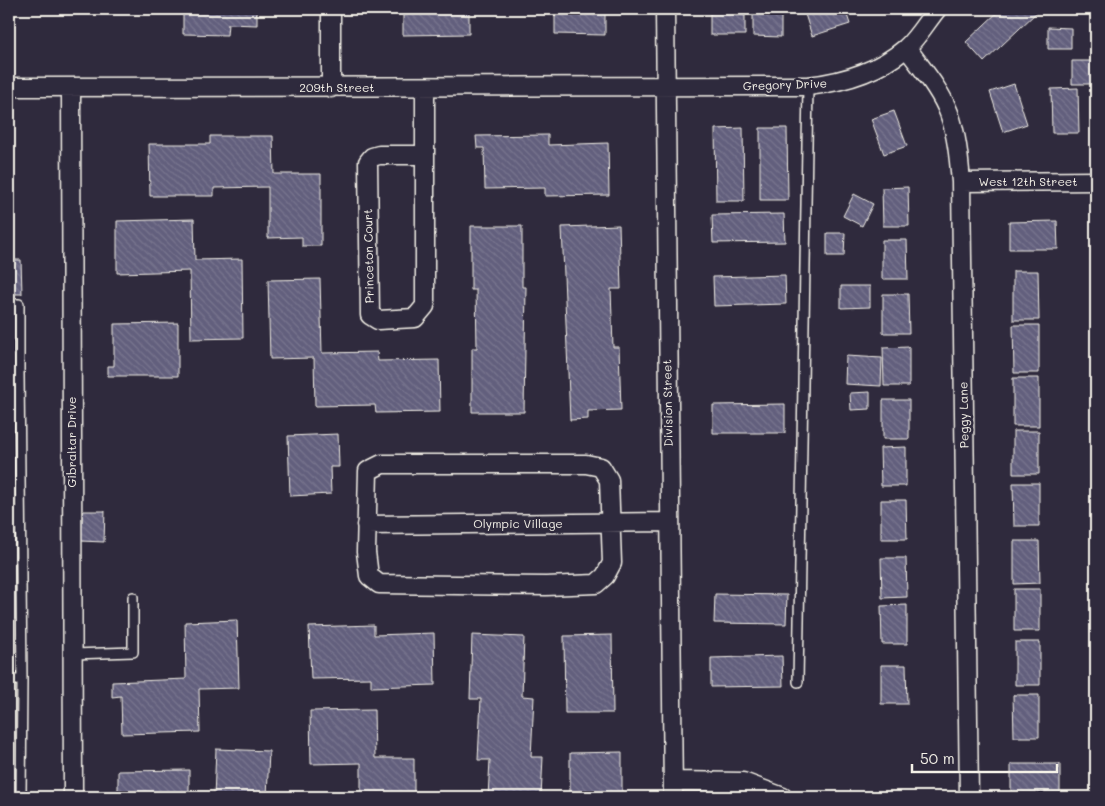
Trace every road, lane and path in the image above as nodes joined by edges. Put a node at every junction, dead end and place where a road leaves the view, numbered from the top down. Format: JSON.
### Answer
{"nodes":[{"id":1,"x":331,"y":9,"type":"edge"},
{"id":2,"x":665,"y":9,"type":"edge"},
{"id":3,"x":937,"y":9,"type":"edge"},
{"id":4,"x":907,"y":48,"type":"junction"},
{"id":5,"x":808,"y":86,"type":"junction"},
{"id":6,"x":9,"y":87,"type":"edge"},
{"id":7,"x":425,"y":87,"type":"junction"},
{"id":8,"x":665,"y":87,"type":"junction"},
{"id":9,"x":71,"y":88,"type":"junction"},
{"id":10,"x":331,"y":88,"type":"junction"},
{"id":11,"x":425,"y":154,"type":"junction"},
{"id":12,"x":1096,"y":181,"type":"edge"},
{"id":13,"x":961,"y":182,"type":"junction"},
{"id":14,"x":9,"y":304,"type":"edge"},
{"id":15,"x":9,"y":374,"type":"edge"},
{"id":16,"x":19,"y":374,"type":"junction"},
{"id":17,"x":669,"y":522,"type":"junction"},
{"id":18,"x":612,"y":524,"type":"junction"},
{"id":19,"x":366,"y":525,"type":"junction"},
{"id":20,"x":133,"y":597,"type":"dead end"},
{"id":21,"x":73,"y":654,"type":"junction"},
{"id":22,"x":9,"y":680,"type":"edge"},
{"id":23,"x":22,"y":680,"type":"junction"},
{"id":24,"x":798,"y":682,"type":"dead end"},
{"id":25,"x":673,"y":789,"type":"edge"},
{"id":26,"x":22,"y":797,"type":"edge"},
{"id":27,"x":73,"y":797,"type":"edge"},
{"id":28,"x":783,"y":797,"type":"edge"},
{"id":29,"x":969,"y":797,"type":"edge"}],
"edges":[{"from":1,"to":10,"type":"street"},
{"from":2,"to":8,"type":"street","name":"Division Street"},
{"from":3,"to":4,"type":"street","name":"Gregory Drive"},
{"from":4,"to":5,"type":"street","name":"Gregory Drive"},
{"from":4,"to":13,"type":"street","name":"Peggy Lane"},
{"from":5,"to":8,"type":"street","name":"Gregory Drive"},
{"from":5,"to":24,"type":"lane"},
{"from":6,"to":9,"type":"street","name":"209th Street"},
{"from":7,"to":8,"type":"street","name":"209th Street"},
{"from":7,"to":10,"type":"street","name":"209th Street"},
{"from":7,"to":11,"type":"street","name":"Princeton Court"},
{"from":8,"to":17,"type":"street","name":"Division Street"},
{"from":9,"to":10,"type":"street","name":"209th Street"},
{"from":9,"to":21,"type":"street","name":"Gibraltar Drive"},
{"from":11,"to":11,"type":"street","name":"Princeton Court"},
{"from":12,"to":13,"type":"street","name":"West 12th Street"},
{"from":13,"to":29,"type":"street","name":"Peggy Lane"},
{"from":14,"to":16,"type":"lane"},
{"from":15,"to":16,"type":"lane"},
{"from":16,"to":23,"type":"lane"},
{"from":17,"to":18,"type":"street","name":"Olympic Village"},
{"from":17,"to":25,"type":"street","name":"Division Street"},
{"from":18,"to":19,"type":"street","name":"Olympic Village"},
{"from":18,"to":19,"type":"street"},
{"from":18,"to":19,"type":"street"},
{"from":20,"to":21,"type":"lane"},
{"from":21,"to":27,"type":"street","name":"Gibraltar Drive"},
{"from":22,"to":23,"type":"lane"},
{"from":23,"to":26,"type":"lane"},
{"from":25,"to":28,"type":"street"}]}
